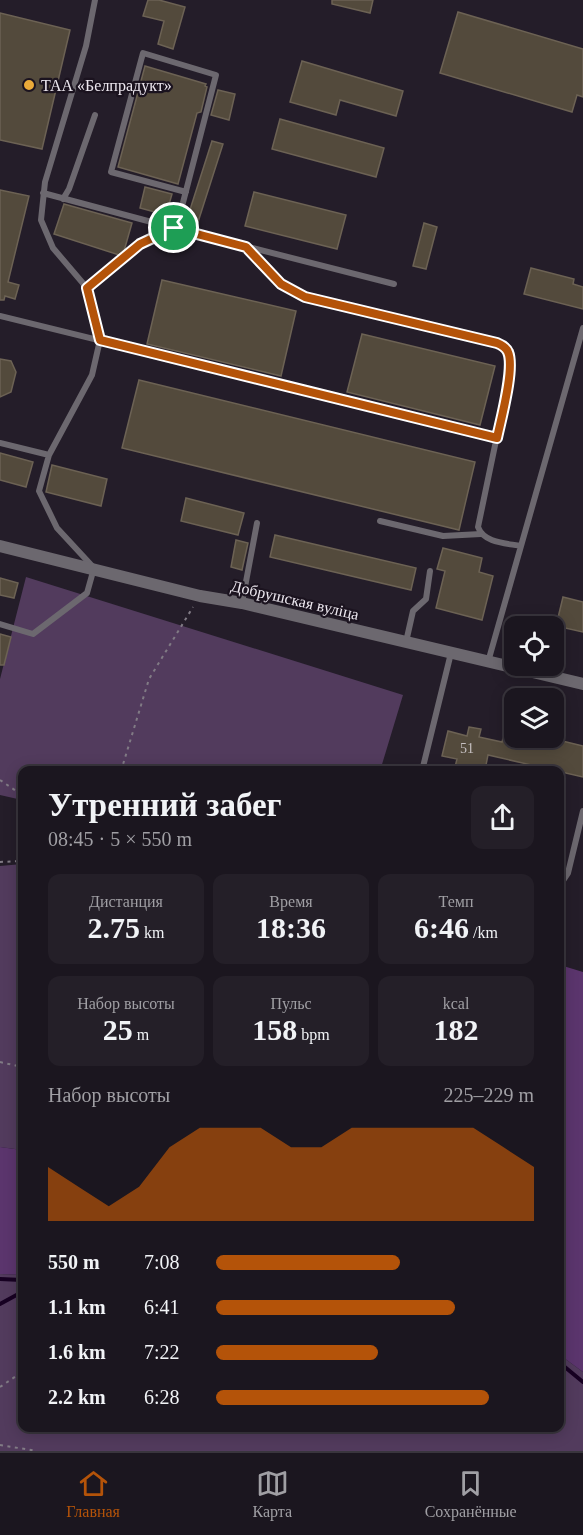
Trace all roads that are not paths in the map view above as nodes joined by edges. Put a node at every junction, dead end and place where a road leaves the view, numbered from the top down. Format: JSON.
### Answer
{"nodes":[{"id":1,"x":95,"y":0,"type":"edge"},
{"id":2,"x":95,"y":115,"type":"dead end"},
{"id":3,"x":186,"y":192,"type":"junction"},
{"id":4,"x":44,"y":193,"type":"junction"},
{"id":5,"x":63,"y":199,"type":"junction"},
{"id":6,"x":174,"y":228,"type":"junction"},
{"id":7,"x":246,"y":247,"type":"junction"},
{"id":8,"x":394,"y":284,"type":"dead end"},
{"id":9,"x":87,"y":288,"type":"junction"},
{"id":10,"x":0,"y":316,"type":"edge"},
{"id":11,"x":583,"y":327,"type":"edge"},
{"id":12,"x":100,"y":340,"type":"junction"},
{"id":13,"x":497,"y":438,"type":"junction"},
{"id":14,"x":0,"y":443,"type":"edge"},
{"id":15,"x":48,"y":455,"type":"junction"},
{"id":16,"x":380,"y":521,"type":"dead end"},
{"id":17,"x":257,"y":523,"type":"dead end"},
{"id":18,"x":481,"y":534,"type":"junction"},
{"id":19,"x":0,"y":546,"type":"edge"},
{"id":20,"x":521,"y":546,"type":"junction"},
{"id":21,"x":94,"y":568,"type":"junction"},
{"id":22,"x":430,"y":571,"type":"dead end"},
{"id":23,"x":242,"y":603,"type":"junction"},
{"id":24,"x":0,"y":624,"type":"edge"},
{"id":25,"x":406,"y":642,"type":"junction"},
{"id":26,"x":451,"y":653,"type":"junction"},
{"id":27,"x":488,"y":662,"type":"junction"},
{"id":28,"x":583,"y":684,"type":"edge"},
{"id":29,"x":423,"y":766,"type":"edge"},
{"id":30,"x":583,"y":810,"type":"edge"},
{"id":31,"x":564,"y":879,"type":"edge"}],
"edges":[{"from":1,"to":4,"type":"lane"},
{"from":2,"to":5,"type":"lane"},
{"from":3,"to":3,"type":"lane"},
{"from":3,"to":6,"type":"lane"},
{"from":4,"to":5,"type":"lane"},
{"from":4,"to":9,"type":"lane"},
{"from":5,"to":6,"type":"lane"},
{"from":6,"to":7,"type":"lane"},
{"from":6,"to":9,"type":"lane"},
{"from":7,"to":8,"type":"lane"},
{"from":7,"to":13,"type":"lane"},
{"from":9,"to":12,"type":"lane"},
{"from":10,"to":12,"type":"lane"},
{"from":11,"to":20,"type":"lane"},
{"from":12,"to":13,"type":"lane"},
{"from":12,"to":15,"type":"lane"},
{"from":13,"to":18,"type":"lane"},
{"from":14,"to":15,"type":"lane"},
{"from":15,"to":21,"type":"lane"},
{"from":16,"to":18,"type":"lane"},
{"from":17,"to":23,"type":"lane"},
{"from":18,"to":20,"type":"lane"},
{"from":19,"to":21,"type":"street","name":"Добрушская вуліца"},
{"from":20,"to":27,"type":"lane"},
{"from":21,"to":23,"type":"street","name":"Добрушская вуліца"},
{"from":21,"to":24,"type":"lane"},
{"from":22,"to":25,"type":"lane"},
{"from":23,"to":25,"type":"street","name":"Добрушская вуліца"},
{"from":25,"to":26,"type":"street","name":"Добрушская вуліца"},
{"from":26,"to":27,"type":"street","name":"Добрушская вуліца"},
{"from":26,"to":29,"type":"lane"},
{"from":27,"to":28,"type":"street","name":"Добрушская вуліца"},
{"from":30,"to":31,"type":"lane"}]}
